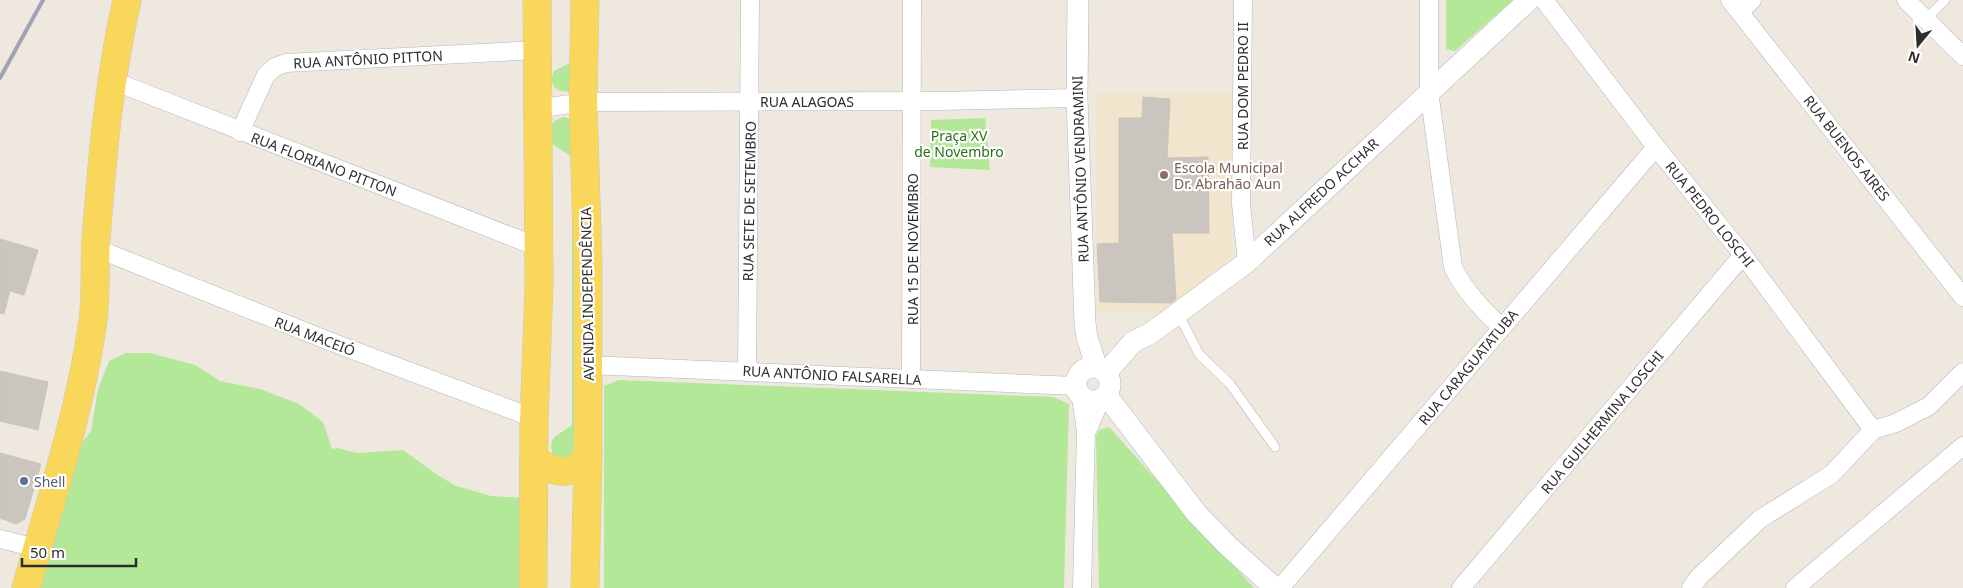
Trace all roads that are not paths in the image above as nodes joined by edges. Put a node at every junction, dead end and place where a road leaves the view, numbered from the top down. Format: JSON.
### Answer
{"nodes":[{"id":1,"x":128,"y":0,"type":"edge"},
{"id":2,"x":537,"y":0,"type":"edge"},
{"id":3,"x":585,"y":0,"type":"edge"},
{"id":4,"x":750,"y":0,"type":"edge"},
{"id":5,"x":912,"y":0,"type":"edge"},
{"id":6,"x":1078,"y":0,"type":"edge"},
{"id":7,"x":1243,"y":0,"type":"edge"},
{"id":8,"x":1429,"y":0,"type":"edge"},
{"id":9,"x":1529,"y":0,"type":"edge"},
{"id":10,"x":1544,"y":0,"type":"edge"},
{"id":11,"x":1906,"y":0,"type":"edge"},
{"id":12,"x":1945,"y":0,"type":"edge"},
{"id":13,"x":1741,"y":4,"type":"edge"},
{"id":14,"x":1926,"y":19,"type":"junction"},
{"id":15,"x":537,"y":50,"type":"junction"},
{"id":16,"x":1963,"y":56,"type":"edge"},
{"id":17,"x":111,"y":80,"type":"junction"},
{"id":18,"x":1430,"y":91,"type":"junction"},
{"id":19,"x":1077,"y":98,"type":"junction"},
{"id":20,"x":750,"y":101,"type":"junction"},
{"id":21,"x":912,"y":101,"type":"junction"},
{"id":22,"x":584,"y":102,"type":"junction"},
{"id":23,"x":537,"y":109,"type":"junction"},
{"id":24,"x":240,"y":132,"type":"junction"},
{"id":25,"x":1656,"y":147,"type":"junction"},
{"id":26,"x":95,"y":246,"type":"junction"},
{"id":27,"x":538,"y":247,"type":"junction"},
{"id":28,"x":1744,"y":255,"type":"junction"},
{"id":29,"x":1247,"y":262,"type":"junction"},
{"id":30,"x":1963,"y":297,"type":"edge"},
{"id":31,"x":1178,"y":313,"type":"junction"},
{"id":32,"x":1501,"y":327,"type":"junction"},
{"id":33,"x":588,"y":365,"type":"junction"},
{"id":34,"x":747,"y":372,"type":"junction"},
{"id":35,"x":1963,"y":372,"type":"edge"},
{"id":36,"x":911,"y":379,"type":"junction"},
{"id":37,"x":1092,"y":385,"type":"junction"},
{"id":38,"x":534,"y":423,"type":"junction"},
{"id":39,"x":1873,"y":430,"type":"junction"},
{"id":40,"x":1963,"y":446,"type":"edge"},
{"id":41,"x":1275,"y":447,"type":"dead end"},
{"id":42,"x":588,"y":456,"type":"junction"},
{"id":43,"x":534,"y":459,"type":"junction"},
{"id":44,"x":588,"y":503,"type":"junction"},
{"id":45,"x":533,"y":505,"type":"junction"},
{"id":46,"x":0,"y":539,"type":"edge"},
{"id":47,"x":38,"y":548,"type":"junction"},
{"id":48,"x":26,"y":588,"type":"edge"},
{"id":49,"x":533,"y":588,"type":"edge"},
{"id":50,"x":585,"y":588,"type":"edge"},
{"id":51,"x":1082,"y":588,"type":"edge"},
{"id":52,"x":1275,"y":588,"type":"edge"},
{"id":53,"x":1280,"y":588,"type":"edge"},
{"id":54,"x":1461,"y":588,"type":"edge"},
{"id":55,"x":1691,"y":588,"type":"edge"},
{"id":56,"x":1795,"y":588,"type":"edge"}],
"edges":[{"from":1,"to":17,"type":"main road"},
{"from":2,"to":15,"type":"main road"},
{"from":3,"to":22,"type":"main road","name":"AVENIDA INDEPENDÊNCIA"},
{"from":4,"to":20,"type":"street","name":"RUA SETE DE SETEMBRO"},
{"from":5,"to":21,"type":"street","name":"RUA 15 DE NOVEMBRO"},
{"from":6,"to":19,"type":"street","name":"RUA ANTÔNIO VENDRAMINI"},
{"from":7,"to":29,"type":"street","name":"RUA DOM PEDRO II"},
{"from":8,"to":18,"type":"street"},
{"from":9,"to":18,"type":"street","name":"RUA ALFREDO ACCHAR"},
{"from":10,"to":25,"type":"street","name":"RUA PEDRO LOSCHI"},
{"from":11,"to":14,"type":"street"},
{"from":12,"to":14,"type":"lane"},
{"from":13,"to":30,"type":"street","name":"RUA BUENOS AIRES"},
{"from":14,"to":16,"type":"street"},
{"from":15,"to":23,"type":"main road"},
{"from":15,"to":24,"type":"street","name":"RUA ANTÔNIO PITTON"},
{"from":17,"to":24,"type":"street","name":"RUA FLORIANO PITTON"},
{"from":17,"to":26,"type":"main road"},
{"from":18,"to":29,"type":"street","name":"RUA ALFREDO ACCHAR"},
{"from":18,"to":32,"type":"street"},
{"from":19,"to":21,"type":"street","name":"RUA ALAGOAS"},
{"from":19,"to":37,"type":"street","name":"RUA ANTÔNIO VENDRAMINI"},
{"from":20,"to":21,"type":"street","name":"RUA ALAGOAS"},
{"from":20,"to":22,"type":"street","name":"RUA ALAGOAS"},
{"from":20,"to":34,"type":"street","name":"RUA SETE DE SETEMBRO"},
{"from":21,"to":36,"type":"street","name":"RUA 15 DE NOVEMBRO"},
{"from":22,"to":23,"type":"street","name":"RUA ALAGOAS"},
{"from":22,"to":33,"type":"main road","name":"AVENIDA INDEPENDÊNCIA"},
{"from":23,"to":27,"type":"main road"},
{"from":24,"to":27,"type":"street","name":"RUA FLORIANO PITTON"},
{"from":25,"to":28,"type":"street","name":"RUA PEDRO LOSCHI"},
{"from":25,"to":32,"type":"street","name":"RUA CARAGUATATUBA"},
{"from":26,"to":38,"type":"street","name":"RUA MACEIÓ"},
{"from":26,"to":47,"type":"main road"},
{"from":27,"to":38,"type":"main road"},
{"from":28,"to":39,"type":"street","name":"RUA PEDRO LOSCHI"},
{"from":28,"to":54,"type":"street","name":"RUA GUILHERMINA LOSCHI"},
{"from":29,"to":31,"type":"street","name":"RUA ALFREDO ACCHAR"},
{"from":31,"to":37,"type":"street","name":"RUA ALFREDO ACCHAR"},
{"from":31,"to":41,"type":"lane"},
{"from":32,"to":53,"type":"street","name":"RUA CARAGUATATUBA"},
{"from":33,"to":34,"type":"street","name":"RUA ANTÔNIO FALSARELLA"},
{"from":33,"to":42,"type":"main road","name":"AVENIDA INDEPENDÊNCIA"},
{"from":34,"to":36,"type":"street","name":"RUA ANTÔNIO FALSARELLA"},
{"from":35,"to":39,"type":"street"},
{"from":36,"to":37,"type":"street","name":"RUA ANTÔNIO FALSARELLA"},
{"from":37,"to":51,"type":"street"},
{"from":37,"to":52,"type":"street"},
{"from":38,"to":43,"type":"main road"},
{"from":39,"to":55,"type":"street"},
{"from":40,"to":56,"type":"street"},
{"from":42,"to":43,"type":"main road"},
{"from":42,"to":44,"type":"main road","name":"AVENIDA INDEPENDÊNCIA"},
{"from":43,"to":45,"type":"main road"},
{"from":44,"to":45,"type":"main road"},
{"from":44,"to":50,"type":"main road","name":"AVENIDA INDEPENDÊNCIA"},
{"from":45,"to":49,"type":"main road"},
{"from":46,"to":47,"type":"street"},
{"from":47,"to":48,"type":"main road"}]}
